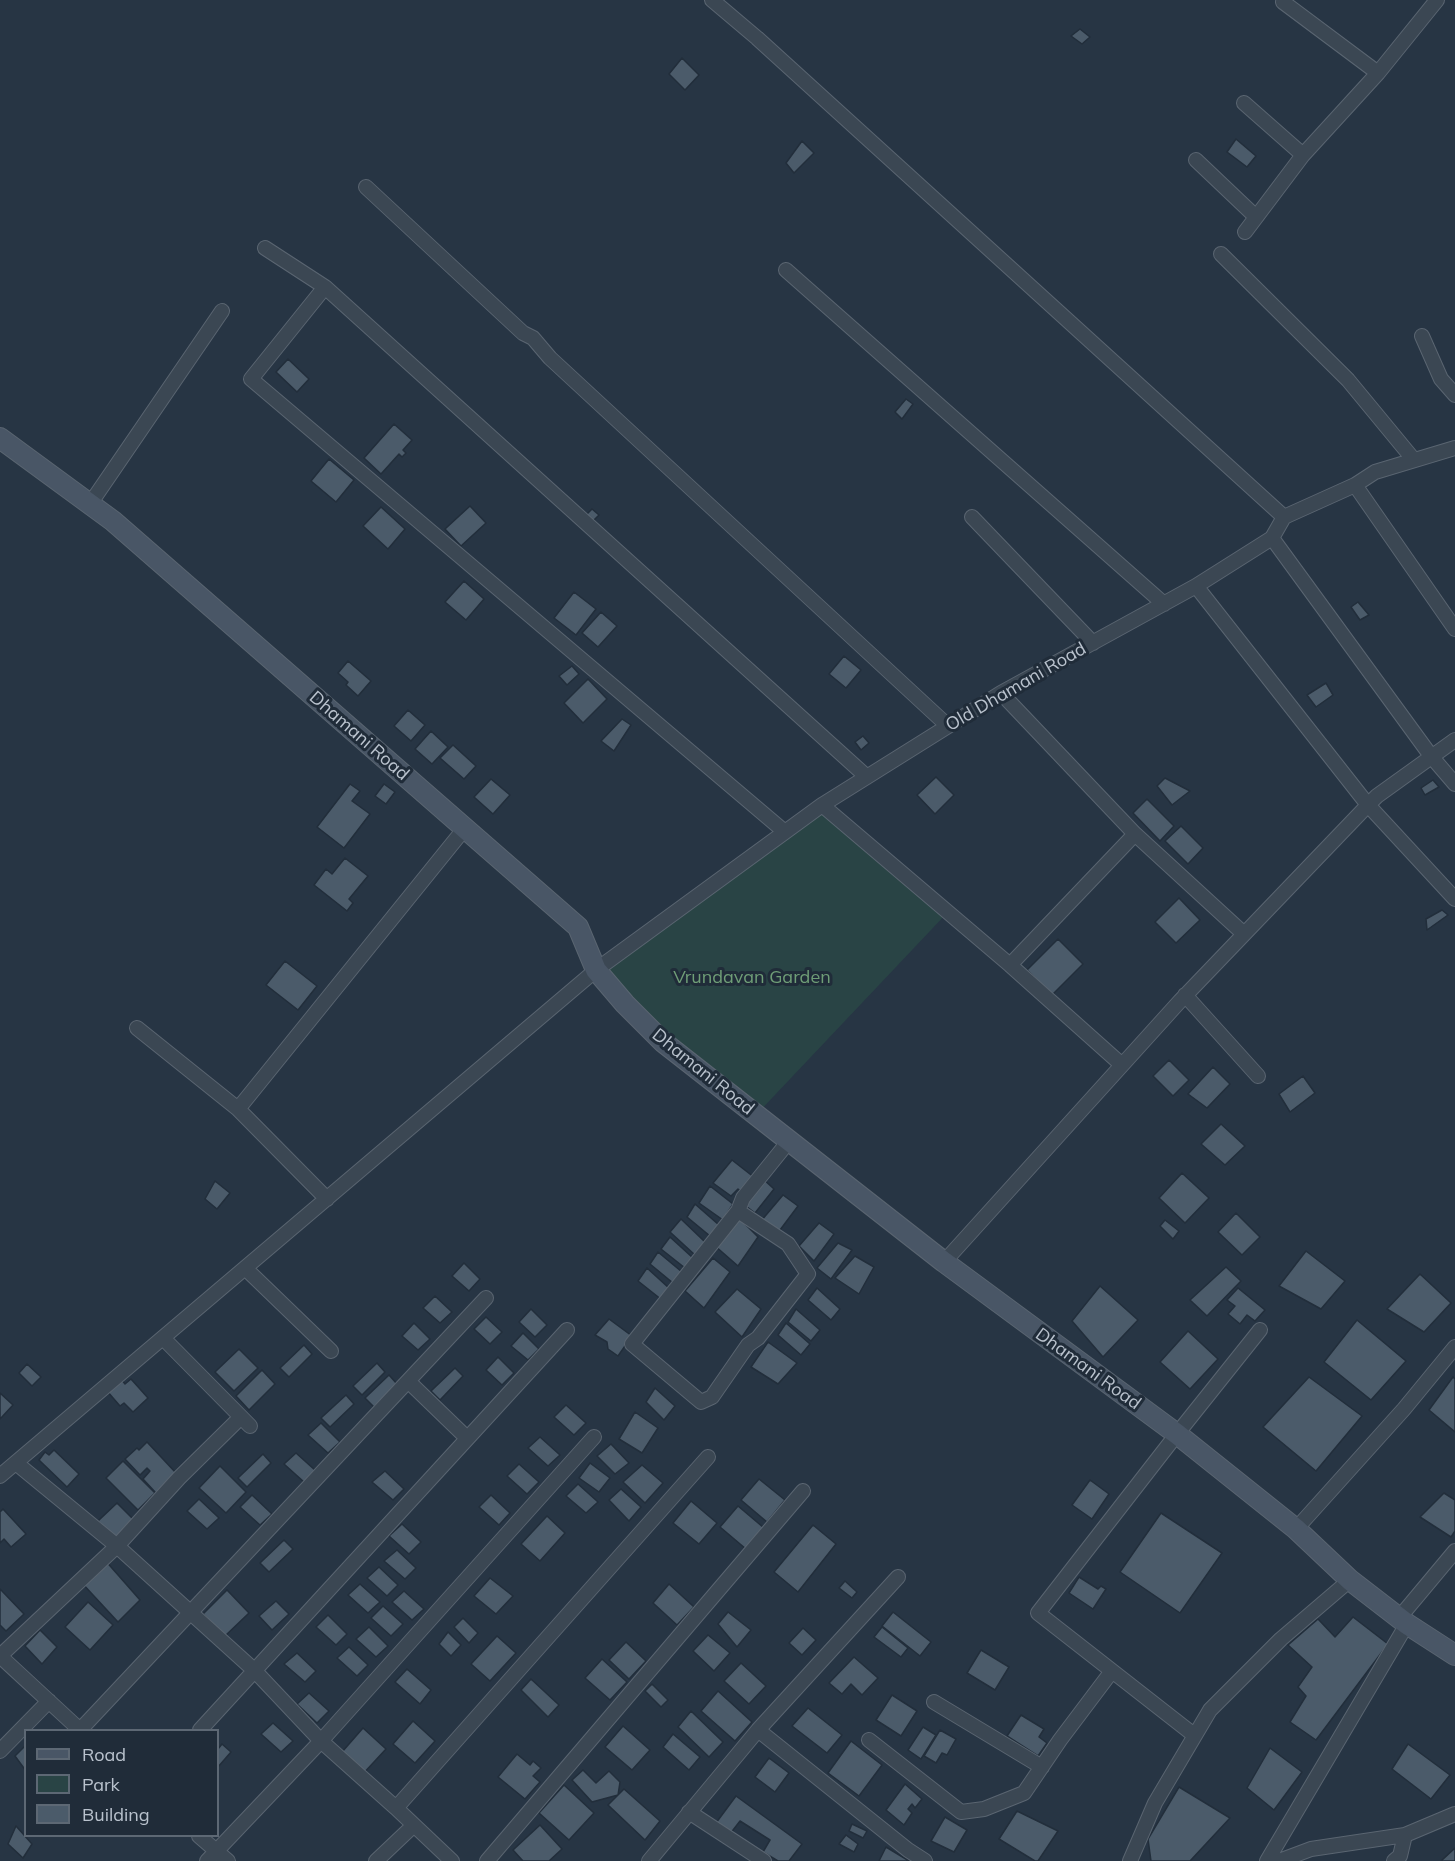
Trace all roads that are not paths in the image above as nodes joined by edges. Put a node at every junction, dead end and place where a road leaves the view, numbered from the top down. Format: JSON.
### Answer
{"nodes":[{"id":1,"x":712,"y":0,"type":"edge"},
{"id":2,"x":1437,"y":0,"type":"edge"},
{"id":3,"x":1283,"y":2,"type":"dead end"},
{"id":4,"x":1378,"y":73,"type":"junction"},
{"id":5,"x":1244,"y":103,"type":"dead end"},
{"id":6,"x":1303,"y":155,"type":"junction"},
{"id":7,"x":1196,"y":160,"type":"dead end"},
{"id":8,"x":366,"y":187,"type":"dead end"},
{"id":9,"x":1256,"y":217,"type":"junction"},
{"id":10,"x":1245,"y":232,"type":"dead end"},
{"id":11,"x":265,"y":248,"type":"dead end"},
{"id":12,"x":1221,"y":254,"type":"dead end"},
{"id":13,"x":786,"y":270,"type":"dead end"},
{"id":14,"x":325,"y":287,"type":"junction"},
{"id":15,"x":222,"y":310,"type":"dead end"},
{"id":16,"x":1422,"y":336,"type":"dead end"},
{"id":17,"x":1455,"y":395,"type":"edge"},
{"id":18,"x":0,"y":438,"type":"edge"},
{"id":19,"x":1455,"y":448,"type":"edge"},
{"id":20,"x":1414,"y":460,"type":"junction"},
{"id":21,"x":1355,"y":485,"type":"junction"},
{"id":22,"x":90,"y":504,"type":"junction"},
{"id":23,"x":1284,"y":517,"type":"junction"},
{"id":24,"x":972,"y":518,"type":"dead end"},
{"id":25,"x":1272,"y":538,"type":"junction"},
{"id":26,"x":1196,"y":586,"type":"junction"},
{"id":27,"x":1164,"y":604,"type":"junction"},
{"id":28,"x":1455,"y":629,"type":"edge"},
{"id":29,"x":1093,"y":643,"type":"junction"},
{"id":30,"x":1001,"y":693,"type":"junction"},
{"id":31,"x":948,"y":726,"type":"junction"},
{"id":32,"x":1455,"y":740,"type":"edge"},
{"id":33,"x":1431,"y":756,"type":"junction"},
{"id":34,"x":867,"y":777,"type":"junction"},
{"id":35,"x":1455,"y":784,"type":"edge"},
{"id":36,"x":822,"y":805,"type":"junction"},
{"id":37,"x":1368,"y":805,"type":"junction"},
{"id":38,"x":465,"y":828,"type":"junction"},
{"id":39,"x":785,"y":832,"type":"junction"},
{"id":40,"x":1135,"y":834,"type":"junction"},
{"id":41,"x":1455,"y":899,"type":"edge"},
{"id":42,"x":1244,"y":934,"type":"junction"},
{"id":43,"x":1010,"y":965,"type":"junction"},
{"id":44,"x":596,"y":970,"type":"junction"},
{"id":45,"x":1185,"y":995,"type":"junction"},
{"id":46,"x":137,"y":1028,"type":"dead end"},
{"id":47,"x":1122,"y":1065,"type":"junction"},
{"id":48,"x":1258,"y":1076,"type":"dead end"},
{"id":49,"x":238,"y":1109,"type":"junction"},
{"id":50,"x":789,"y":1141,"type":"junction"},
{"id":51,"x":327,"y":1198,"type":"junction"},
{"id":52,"x":737,"y":1212,"type":"dead end"},
{"id":53,"x":944,"y":1262,"type":"junction"},
{"id":54,"x":245,"y":1268,"type":"junction"},
{"id":55,"x":486,"y":1298,"type":"dead end"},
{"id":56,"x":567,"y":1330,"type":"dead end"},
{"id":57,"x":1260,"y":1330,"type":"dead end"},
{"id":58,"x":163,"y":1338,"type":"junction"},
{"id":59,"x":1455,"y":1347,"type":"edge"},
{"id":60,"x":331,"y":1351,"type":"dead end"},
{"id":61,"x":408,"y":1381,"type":"junction"},
{"id":62,"x":1177,"y":1434,"type":"junction"},
{"id":63,"x":594,"y":1437,"type":"dead end"},
{"id":64,"x":467,"y":1438,"type":"junction"},
{"id":65,"x":708,"y":1457,"type":"dead end"},
{"id":66,"x":16,"y":1463,"type":"junction"},
{"id":67,"x":0,"y":1476,"type":"edge"},
{"id":68,"x":803,"y":1491,"type":"dead end"},
{"id":69,"x":1296,"y":1528,"type":"junction"},
{"id":70,"x":117,"y":1546,"type":"junction"},
{"id":71,"x":1455,"y":1551,"type":"edge"},
{"id":72,"x":898,"y":1576,"type":"dead end"},
{"id":73,"x":1350,"y":1580,"type":"junction"},
{"id":74,"x":189,"y":1612,"type":"junction"},
{"id":75,"x":1403,"y":1621,"type":"junction"},
{"id":76,"x":1455,"y":1655,"type":"edge"},
{"id":77,"x":0,"y":1656,"type":"edge"},
{"id":78,"x":254,"y":1670,"type":"junction"},
{"id":79,"x":1112,"y":1671,"type":"junction"},
{"id":80,"x":49,"y":1701,"type":"junction"},
{"id":81,"x":934,"y":1702,"type":"dead end"},
{"id":82,"x":78,"y":1729,"type":"edge"},
{"id":83,"x":82,"y":1729,"type":"edge"},
{"id":84,"x":202,"y":1729,"type":"edge"},
{"id":85,"x":758,"y":1730,"type":"junction"},
{"id":86,"x":1194,"y":1735,"type":"junction"},
{"id":87,"x":869,"y":1740,"type":"dead end"},
{"id":88,"x":321,"y":1741,"type":"junction"},
{"id":89,"x":0,"y":1751,"type":"edge"},
{"id":90,"x":1042,"y":1767,"type":"junction"},
{"id":91,"x":396,"y":1808,"type":"junction"},
{"id":92,"x":689,"y":1812,"type":"junction"},
{"id":93,"x":1455,"y":1814,"type":"edge"},
{"id":94,"x":414,"y":1825,"type":"junction"},
{"id":95,"x":1405,"y":1835,"type":"junction"},
{"id":96,"x":200,"y":1837,"type":"edge"},
{"id":97,"x":217,"y":1850,"type":"junction"},
{"id":98,"x":207,"y":1861,"type":"edge"},
{"id":99,"x":228,"y":1861,"type":"edge"},
{"id":100,"x":376,"y":1861,"type":"edge"},
{"id":101,"x":452,"y":1861,"type":"edge"},
{"id":102,"x":486,"y":1861,"type":"edge"},
{"id":103,"x":649,"y":1861,"type":"edge"},
{"id":104,"x":764,"y":1861,"type":"edge"},
{"id":105,"x":926,"y":1861,"type":"edge"},
{"id":106,"x":1130,"y":1861,"type":"edge"},
{"id":107,"x":1267,"y":1861,"type":"edge"},
{"id":108,"x":1279,"y":1861,"type":"edge"},
{"id":109,"x":1394,"y":1861,"type":"edge"}],
"edges":[{"from":1,"to":23,"type":"street"},
{"from":2,"to":4,"type":"street"},
{"from":3,"to":4,"type":"street"},
{"from":4,"to":6,"type":"street"},
{"from":5,"to":6,"type":"street"},
{"from":6,"to":9,"type":"street"},
{"from":7,"to":9,"type":"street"},
{"from":8,"to":31,"type":"street"},
{"from":9,"to":10,"type":"street"},
{"from":11,"to":14,"type":"street"},
{"from":12,"to":20,"type":"street"},
{"from":13,"to":27,"type":"street"},
{"from":14,"to":34,"type":"street"},
{"from":14,"to":39,"type":"street"},
{"from":15,"to":22,"type":"street"},
{"from":16,"to":17,"type":"street"},
{"from":18,"to":22,"type":"main road","name":"Dhamani Road"},
{"from":19,"to":20,"type":"street"},
{"from":20,"to":21,"type":"street"},
{"from":21,"to":23,"type":"street"},
{"from":21,"to":28,"type":"street"},
{"from":22,"to":38,"type":"main road","name":"Dhamani Road"},
{"from":23,"to":25,"type":"street","name":"Old Dhamani Road"},
{"from":24,"to":29,"type":"street"},
{"from":25,"to":26,"type":"street","name":"Old Dhamani Road"},
{"from":25,"to":33,"type":"street"},
{"from":26,"to":27,"type":"street","name":"Old Dhamani Road"},
{"from":26,"to":37,"type":"street"},
{"from":27,"to":29,"type":"street","name":"Old Dhamani Road"},
{"from":29,"to":30,"type":"street","name":"Old Dhamani Road"},
{"from":30,"to":31,"type":"street","name":"Old Dhamani Road"},
{"from":30,"to":40,"type":"street"},
{"from":31,"to":34,"type":"street","name":"Old Dhamani Road"},
{"from":32,"to":33,"type":"street"},
{"from":33,"to":35,"type":"street"},
{"from":33,"to":37,"type":"street"},
{"from":34,"to":36,"type":"street","name":"Old Dhamani Road"},
{"from":36,"to":39,"type":"street","name":"Old Dhamani Road"},
{"from":36,"to":43,"type":"street"},
{"from":37,"to":41,"type":"street"},
{"from":37,"to":42,"type":"street"},
{"from":38,"to":44,"type":"main road","name":"Dhamani Road"},
{"from":38,"to":49,"type":"street"},
{"from":39,"to":44,"type":"street","name":"Old Dhamani Road"},
{"from":40,"to":42,"type":"street"},
{"from":40,"to":43,"type":"street"},
{"from":42,"to":45,"type":"street"},
{"from":43,"to":47,"type":"street"},
{"from":44,"to":50,"type":"main road","name":"Dhamani Road"},
{"from":44,"to":51,"type":"street","name":"Old Dhamani Road"},
{"from":45,"to":47,"type":"street"},
{"from":45,"to":48,"type":"street"},
{"from":46,"to":49,"type":"street"},
{"from":47,"to":53,"type":"street"},
{"from":49,"to":51,"type":"street"},
{"from":50,"to":52,"type":"street"},
{"from":50,"to":53,"type":"main road","name":"Dhamani Road"},
{"from":51,"to":54,"type":"street","name":"Old Dhamani Road"},
{"from":53,"to":62,"type":"main road","name":"Dhamani Road"},
{"from":54,"to":58,"type":"street","name":"Old Dhamani Road"},
{"from":54,"to":60,"type":"street"},
{"from":55,"to":61,"type":"street"},
{"from":56,"to":64,"type":"street"},
{"from":57,"to":62,"type":"street"},
{"from":58,"to":66,"type":"street","name":"Old Dhamani Road"},
{"from":58,"to":70,"type":"street"},
{"from":59,"to":69,"type":"street"},
{"from":61,"to":64,"type":"street"},
{"from":61,"to":74,"type":"street"},
{"from":62,"to":69,"type":"main road","name":"Dhamani Road"},
{"from":62,"to":79,"type":"street"},
{"from":63,"to":88,"type":"street"},
{"from":64,"to":78,"type":"street"},
{"from":65,"to":91,"type":"street"},
{"from":66,"to":67,"type":"street","name":"Old Dhamani Road"},
{"from":66,"to":70,"type":"street"},
{"from":68,"to":102,"type":"street"},
{"from":69,"to":73,"type":"main road","name":"Dhamani Road"},
{"from":70,"to":74,"type":"street"},
{"from":70,"to":77,"type":"street"},
{"from":71,"to":75,"type":"street"},
{"from":72,"to":85,"type":"street"},
{"from":73,"to":75,"type":"main road","name":"Dhamani Road"},
{"from":73,"to":86,"type":"street"},
{"from":74,"to":78,"type":"street"},
{"from":74,"to":83,"type":"street"},
{"from":75,"to":76,"type":"main road","name":"Dhamani Road"},
{"from":75,"to":107,"type":"street"},
{"from":77,"to":80,"type":"street"},
{"from":78,"to":84,"type":"street"},
{"from":78,"to":88,"type":"street"},
{"from":79,"to":86,"type":"street"},
{"from":79,"to":90,"type":"street"},
{"from":80,"to":82,"type":"street"},
{"from":80,"to":89,"type":"street"},
{"from":81,"to":90,"type":"street"},
{"from":85,"to":92,"type":"street"},
{"from":85,"to":105,"type":"street"},
{"from":86,"to":106,"type":"street"},
{"from":87,"to":90,"type":"street"},
{"from":88,"to":91,"type":"street"},
{"from":88,"to":97,"type":"street"},
{"from":91,"to":94,"type":"street"},
{"from":92,"to":103,"type":"street"},
{"from":92,"to":104,"type":"street"},
{"from":93,"to":95,"type":"street"},
{"from":94,"to":100,"type":"street"},
{"from":94,"to":101,"type":"street"},
{"from":95,"to":108,"type":"street"},
{"from":95,"to":109,"type":"street"},
{"from":96,"to":97,"type":"street"},
{"from":97,"to":98,"type":"street"},
{"from":97,"to":99,"type":"street"}]}
